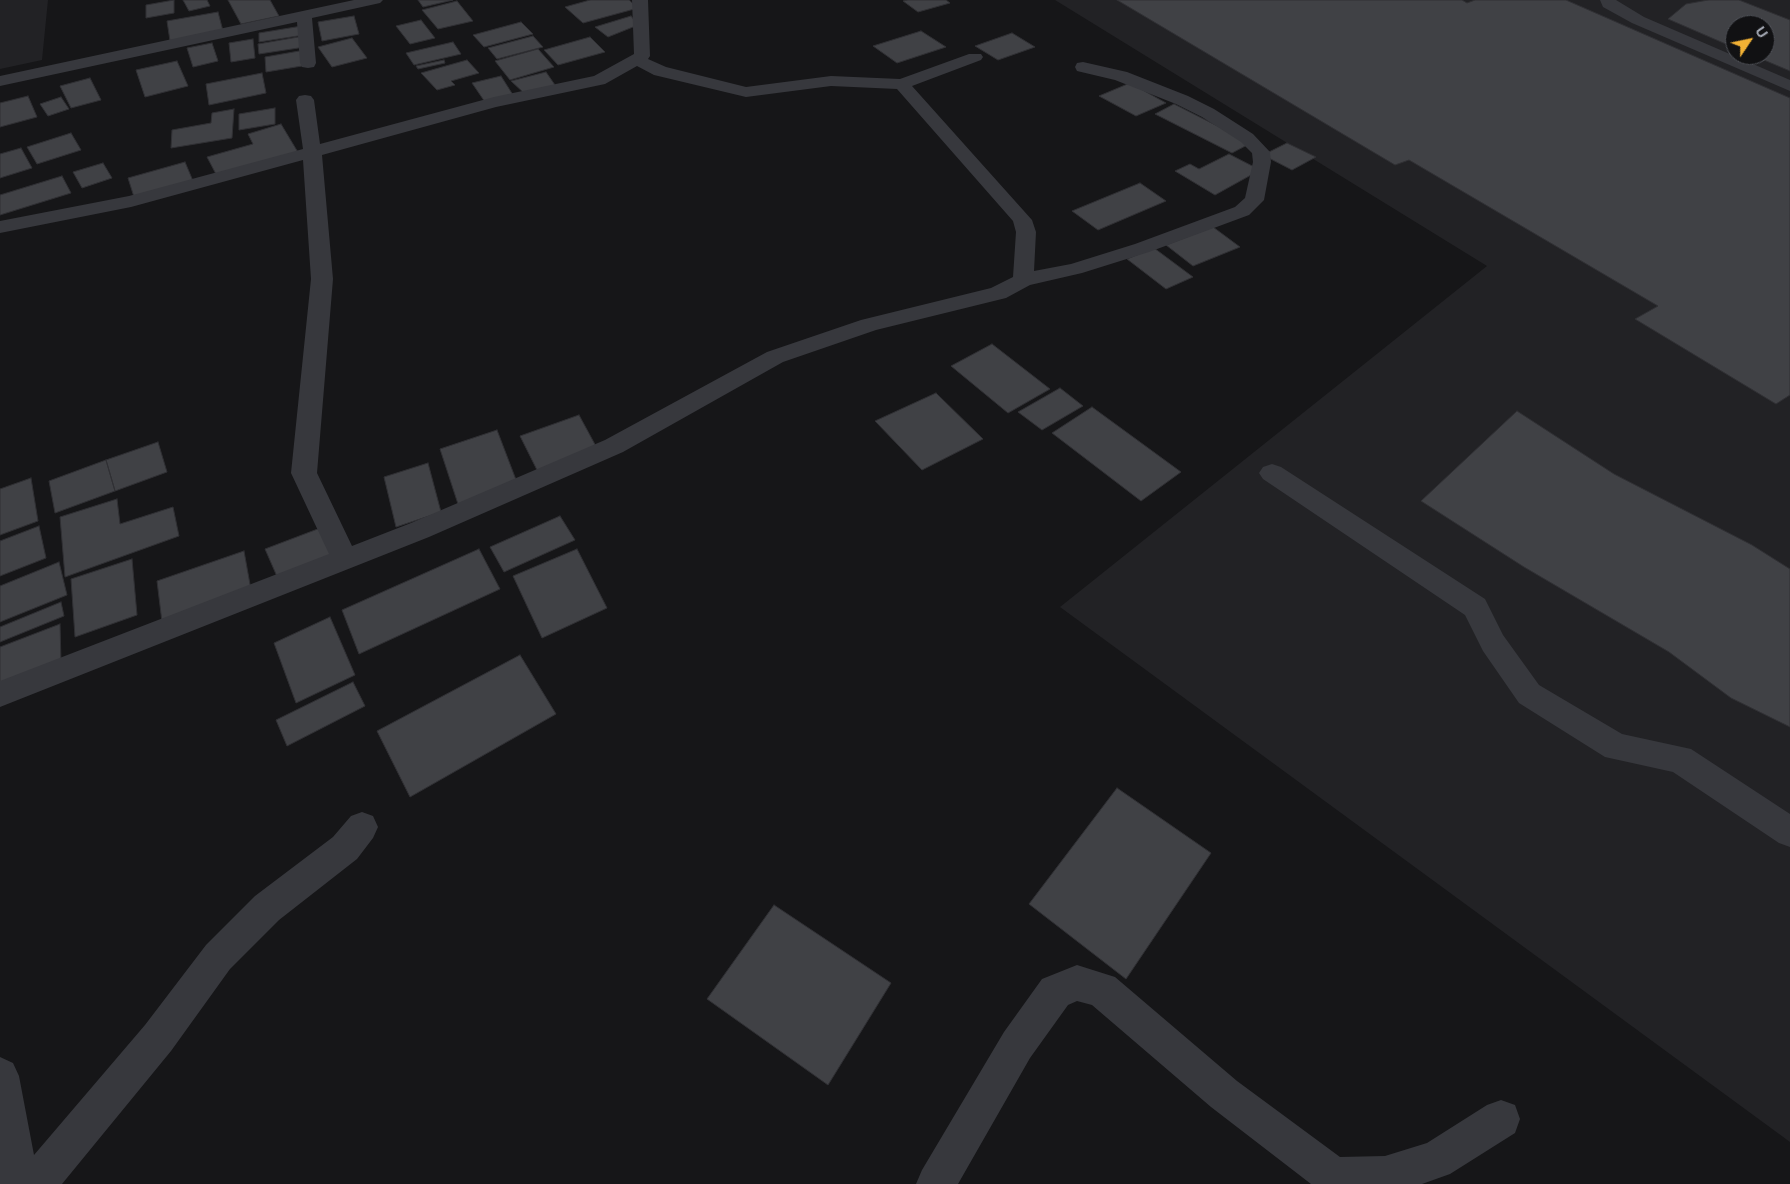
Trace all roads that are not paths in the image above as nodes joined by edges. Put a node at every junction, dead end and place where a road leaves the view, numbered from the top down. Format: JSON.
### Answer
{"nodes":[{"id":1,"x":375,"y":0,"type":"edge"},
{"id":2,"x":640,"y":0,"type":"edge"},
{"id":3,"x":1608,"y":0,"type":"edge"},
{"id":4,"x":304,"y":16,"type":"junction"},
{"id":5,"x":975,"y":57,"type":"dead end"},
{"id":6,"x":637,"y":60,"type":"junction"},
{"id":7,"x":308,"y":62,"type":"dead end"},
{"id":8,"x":1083,"y":67,"type":"dead end"},
{"id":9,"x":0,"y":82,"type":"edge"},
{"id":10,"x":902,"y":84,"type":"junction"},
{"id":11,"x":1790,"y":86,"type":"edge"},
{"id":12,"x":305,"y":100,"type":"dead end"},
{"id":13,"x":312,"y":150,"type":"junction"},
{"id":14,"x":0,"y":227,"type":"edge"},
{"id":15,"x":1023,"y":280,"type":"junction"},
{"id":16,"x":1272,"y":473,"type":"dead end"},
{"id":17,"x":345,"y":560,"type":"junction"},
{"id":18,"x":0,"y":694,"type":"edge"},
{"id":19,"x":362,"y":827,"type":"dead end"},
{"id":20,"x":1790,"y":832,"type":"edge"},
{"id":21,"x":0,"y":1076,"type":"edge"},
{"id":22,"x":1501,"y":1119,"type":"dead end"},
{"id":23,"x":1332,"y":1181,"type":"edge"},
{"id":24,"x":20,"y":1184,"type":"edge"},
{"id":25,"x":36,"y":1184,"type":"edge"},
{"id":26,"x":936,"y":1184,"type":"edge"}],
"edges":[{"from":1,"to":4,"type":"street"},
{"from":2,"to":6,"type":"street"},
{"from":3,"to":11,"type":"street"},
{"from":4,"to":7,"type":"street"},
{"from":4,"to":9,"type":"street"},
{"from":5,"to":10,"type":"street"},
{"from":6,"to":10,"type":"street"},
{"from":6,"to":13,"type":"street"},
{"from":8,"to":15,"type":"street"},
{"from":10,"to":15,"type":"street"},
{"from":12,"to":13,"type":"street"},
{"from":13,"to":14,"type":"street"},
{"from":13,"to":17,"type":"street"},
{"from":15,"to":17,"type":"street"},
{"from":16,"to":20,"type":"street"},
{"from":17,"to":18,"type":"street"},
{"from":19,"to":25,"type":"street"},
{"from":21,"to":24,"type":"street"},
{"from":22,"to":23,"type":"street"},
{"from":23,"to":26,"type":"street"}]}
